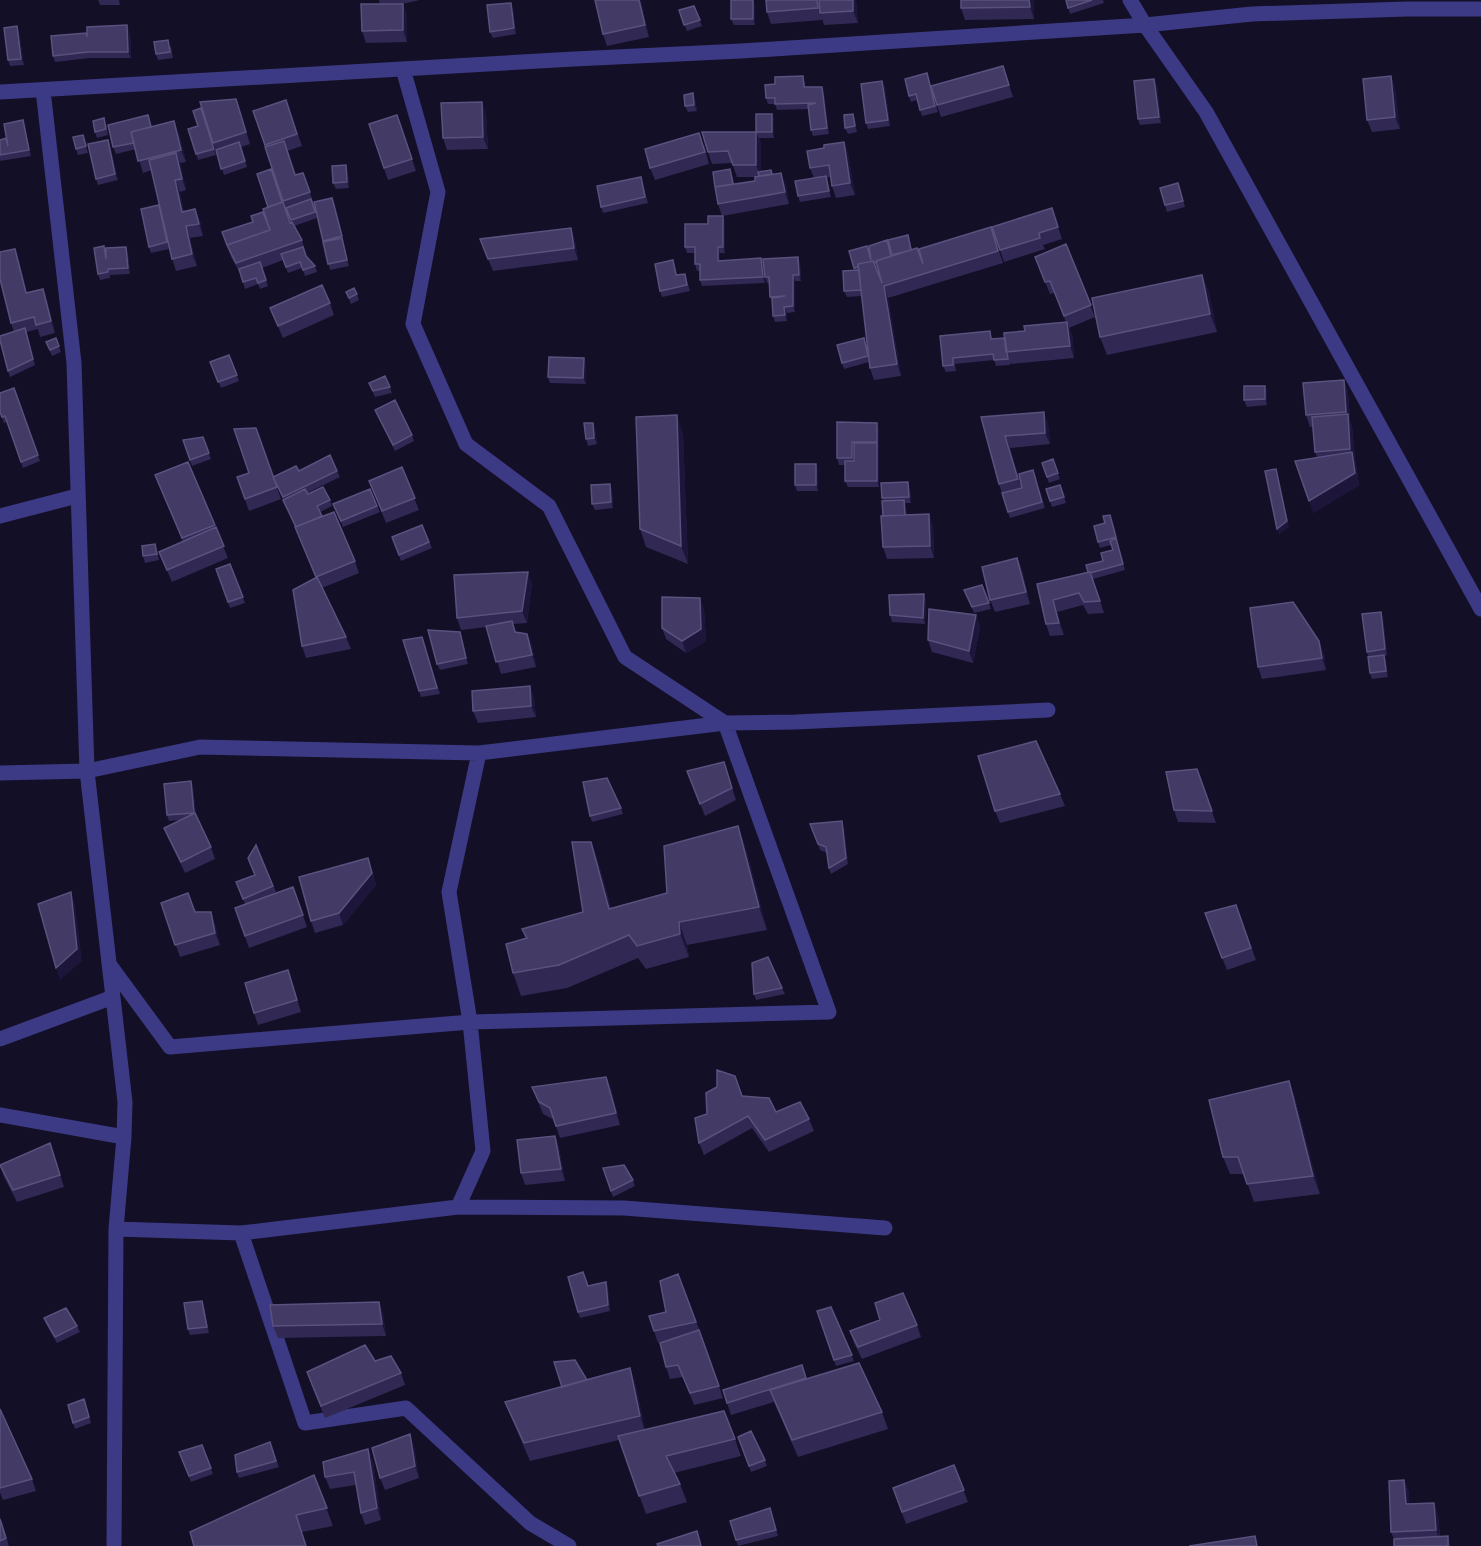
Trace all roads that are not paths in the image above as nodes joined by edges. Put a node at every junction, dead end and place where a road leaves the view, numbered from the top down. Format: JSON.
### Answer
{"nodes":[{"id":1,"x":1130,"y":0,"type":"edge"},
{"id":2,"x":1310,"y":6,"type":"edge"},
{"id":3,"x":1481,"y":9,"type":"edge"},
{"id":4,"x":1144,"y":25,"type":"junction"},
{"id":5,"x":403,"y":69,"type":"junction"},
{"id":6,"x":43,"y":90,"type":"junction"},
{"id":7,"x":0,"y":92,"type":"edge"},
{"id":8,"x":77,"y":496,"type":"junction"},
{"id":9,"x":0,"y":516,"type":"edge"},
{"id":10,"x":1481,"y":609,"type":"edge"},
{"id":11,"x":1048,"y":710,"type":"dead end"},
{"id":12,"x":725,"y":723,"type":"junction"},
{"id":13,"x":479,"y":753,"type":"junction"},
{"id":14,"x":87,"y":771,"type":"junction"},
{"id":15,"x":0,"y":772,"type":"edge"},
{"id":16,"x":109,"y":964,"type":"junction"},
{"id":17,"x":113,"y":997,"type":"junction"},
{"id":18,"x":470,"y":1022,"type":"junction"},
{"id":19,"x":0,"y":1039,"type":"edge"},
{"id":20,"x":0,"y":1115,"type":"edge"},
{"id":21,"x":124,"y":1137,"type":"junction"},
{"id":22,"x":458,"y":1207,"type":"junction"},
{"id":23,"x":885,"y":1228,"type":"dead end"},
{"id":24,"x":116,"y":1229,"type":"junction"},
{"id":25,"x":241,"y":1233,"type":"junction"},
{"id":26,"x":114,"y":1546,"type":"edge"},
{"id":27,"x":569,"y":1546,"type":"edge"}],
"edges":[{"from":1,"to":4,"type":"street"},
{"from":2,"to":3,"type":"street"},
{"from":2,"to":4,"type":"street"},
{"from":4,"to":5,"type":"street"},
{"from":4,"to":10,"type":"street"},
{"from":5,"to":6,"type":"street"},
{"from":5,"to":12,"type":"street"},
{"from":6,"to":7,"type":"street"},
{"from":6,"to":8,"type":"street"},
{"from":8,"to":9,"type":"street"},
{"from":8,"to":14,"type":"street"},
{"from":11,"to":12,"type":"street"},
{"from":12,"to":13,"type":"street"},
{"from":12,"to":18,"type":"street"},
{"from":13,"to":14,"type":"street"},
{"from":13,"to":18,"type":"street"},
{"from":14,"to":15,"type":"street"},
{"from":14,"to":16,"type":"street"},
{"from":16,"to":17,"type":"street"},
{"from":16,"to":18,"type":"street"},
{"from":17,"to":19,"type":"street"},
{"from":17,"to":21,"type":"street"},
{"from":18,"to":22,"type":"street"},
{"from":20,"to":21,"type":"street"},
{"from":21,"to":24,"type":"street"},
{"from":22,"to":23,"type":"street"},
{"from":22,"to":25,"type":"street"},
{"from":24,"to":25,"type":"street"},
{"from":24,"to":26,"type":"street"},
{"from":25,"to":27,"type":"street"}]}
